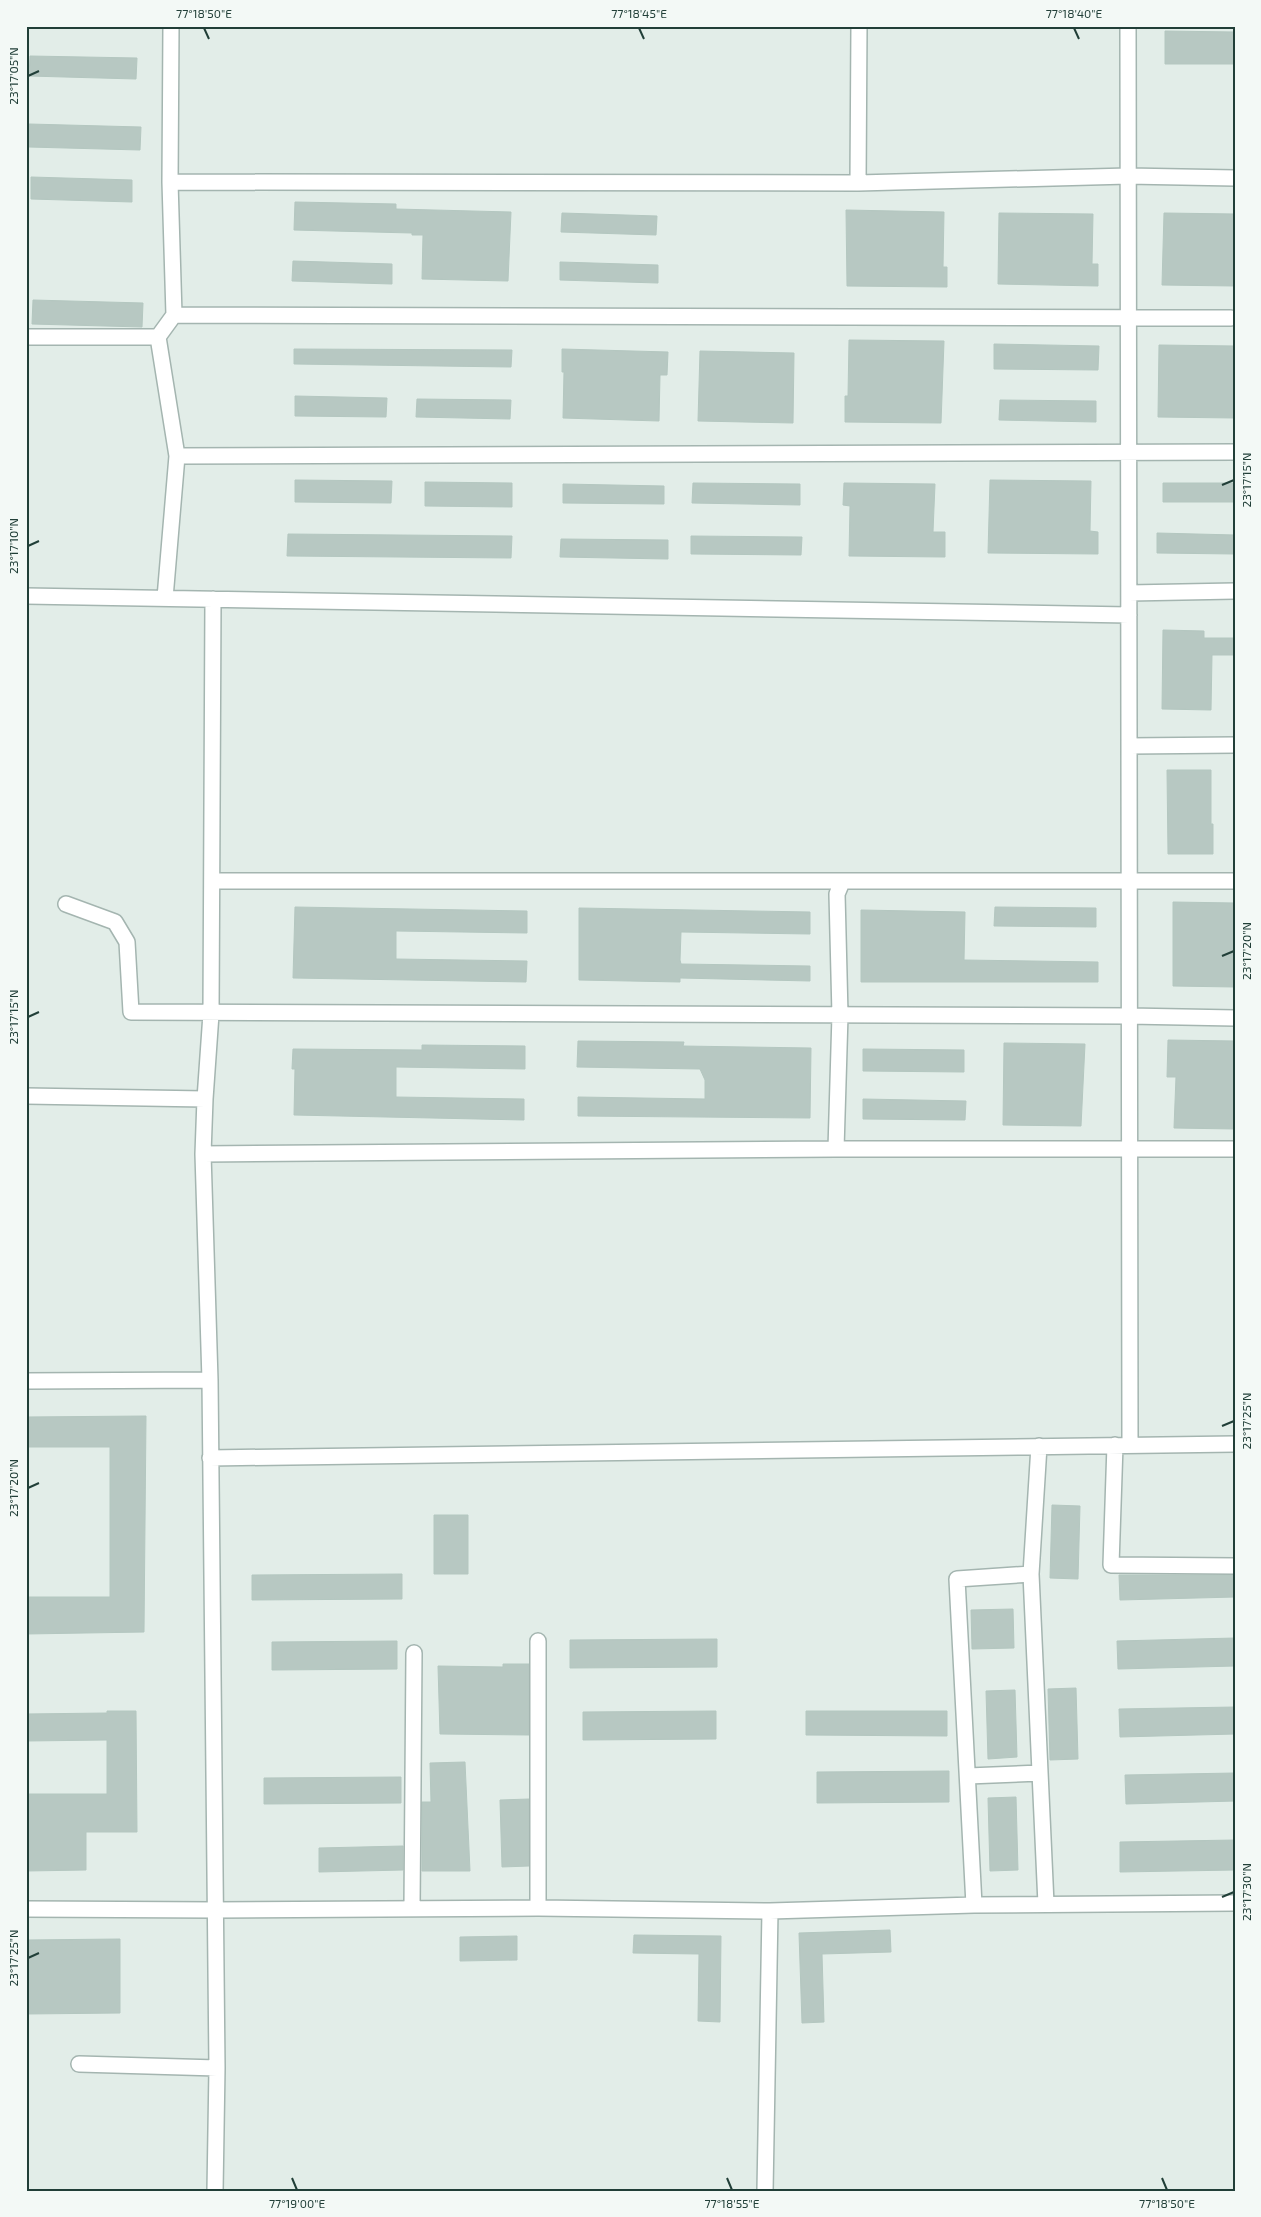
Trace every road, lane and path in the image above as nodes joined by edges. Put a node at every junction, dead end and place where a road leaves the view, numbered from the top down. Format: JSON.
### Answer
{"nodes":[{"id":1,"x":172,"y":26,"type":"edge"},
{"id":2,"x":859,"y":26,"type":"edge"},
{"id":3,"x":1128,"y":26,"type":"edge"},
{"id":4,"x":1128,"y":176,"type":"junction"},
{"id":5,"x":1235,"y":178,"type":"edge"},
{"id":6,"x":170,"y":182,"type":"junction"},
{"id":7,"x":858,"y":183,"type":"junction"},
{"id":8,"x":174,"y":315,"type":"junction"},
{"id":9,"x":1128,"y":318,"type":"junction"},
{"id":10,"x":1231,"y":318,"type":"dead end"},
{"id":11,"x":26,"y":337,"type":"edge"},
{"id":12,"x":158,"y":337,"type":"junction"},
{"id":13,"x":1235,"y":452,"type":"edge"},
{"id":14,"x":1129,"y":453,"type":"junction"},
{"id":15,"x":177,"y":456,"type":"junction"},
{"id":16,"x":1235,"y":591,"type":"edge"},
{"id":17,"x":1129,"y":592,"type":"junction"},
{"id":18,"x":26,"y":596,"type":"edge"},
{"id":19,"x":166,"y":598,"type":"junction"},
{"id":20,"x":213,"y":599,"type":"junction"},
{"id":21,"x":1129,"y":615,"type":"junction"},
{"id":22,"x":1235,"y":745,"type":"edge"},
{"id":23,"x":1129,"y":746,"type":"junction"},
{"id":24,"x":1129,"y":880,"type":"junction"},
{"id":25,"x":212,"y":881,"type":"junction"},
{"id":26,"x":1235,"y":881,"type":"edge"},
{"id":27,"x":842,"y":882,"type":"junction"},
{"id":28,"x":66,"y":904,"type":"dead end"},
{"id":29,"x":211,"y":1014,"type":"junction"},
{"id":30,"x":840,"y":1015,"type":"junction"},
{"id":31,"x":1129,"y":1016,"type":"junction"},
{"id":32,"x":1235,"y":1018,"type":"edge"},
{"id":33,"x":26,"y":1096,"type":"edge"},
{"id":34,"x":204,"y":1099,"type":"junction"},
{"id":35,"x":836,"y":1149,"type":"junction"},
{"id":36,"x":1235,"y":1149,"type":"edge"},
{"id":37,"x":1129,"y":1150,"type":"junction"},
{"id":38,"x":204,"y":1154,"type":"junction"},
{"id":39,"x":210,"y":1380,"type":"junction"},
{"id":40,"x":26,"y":1381,"type":"edge"},
{"id":41,"x":1235,"y":1444,"type":"edge"},
{"id":42,"x":1122,"y":1445,"type":"junction"},
{"id":43,"x":1040,"y":1446,"type":"junction"},
{"id":44,"x":210,"y":1458,"type":"junction"},
{"id":45,"x":1235,"y":1566,"type":"edge"},
{"id":46,"x":1031,"y":1574,"type":"junction"},
{"id":47,"x":538,"y":1641,"type":"dead end"},
{"id":48,"x":414,"y":1653,"type":"dead end"},
{"id":49,"x":1040,"y":1773,"type":"junction"},
{"id":50,"x":968,"y":1776,"type":"junction"},
{"id":51,"x":1046,"y":1904,"type":"junction"},
{"id":52,"x":1235,"y":1904,"type":"edge"},
{"id":53,"x":974,"y":1905,"type":"junction"},
{"id":54,"x":26,"y":1908,"type":"edge"},
{"id":55,"x":412,"y":1908,"type":"junction"},
{"id":56,"x":538,"y":1908,"type":"junction"},
{"id":57,"x":215,"y":1910,"type":"junction"},
{"id":58,"x":770,"y":1911,"type":"junction"},
{"id":59,"x":79,"y":2064,"type":"dead end"},
{"id":60,"x":217,"y":2068,"type":"junction"},
{"id":61,"x":215,"y":2191,"type":"edge"},
{"id":62,"x":765,"y":2191,"type":"edge"}],
"edges":[{"from":1,"to":6,"type":"street"},
{"from":2,"to":7,"type":"street"},
{"from":3,"to":4,"type":"street"},
{"from":4,"to":5,"type":"street"},
{"from":4,"to":7,"type":"street"},
{"from":4,"to":9,"type":"street"},
{"from":6,"to":7,"type":"street"},
{"from":6,"to":8,"type":"street"},
{"from":8,"to":9,"type":"street"},
{"from":8,"to":12,"type":"street"},
{"from":9,"to":10,"type":"street"},
{"from":9,"to":14,"type":"street"},
{"from":11,"to":12,"type":"street"},
{"from":12,"to":15,"type":"street"},
{"from":13,"to":14,"type":"street"},
{"from":14,"to":15,"type":"street"},
{"from":14,"to":17,"type":"street"},
{"from":15,"to":19,"type":"street"},
{"from":16,"to":17,"type":"street"},
{"from":17,"to":21,"type":"street"},
{"from":18,"to":19,"type":"street"},
{"from":19,"to":20,"type":"street"},
{"from":20,"to":21,"type":"street"},
{"from":20,"to":25,"type":"street"},
{"from":21,"to":23,"type":"street"},
{"from":22,"to":23,"type":"street"},
{"from":23,"to":24,"type":"street"},
{"from":24,"to":26,"type":"street"},
{"from":24,"to":27,"type":"street"},
{"from":24,"to":31,"type":"street"},
{"from":25,"to":27,"type":"street"},
{"from":25,"to":29,"type":"street"},
{"from":27,"to":30,"type":"street"},
{"from":28,"to":29,"type":"street"},
{"from":29,"to":30,"type":"street"},
{"from":29,"to":34,"type":"street"},
{"from":30,"to":31,"type":"street"},
{"from":30,"to":35,"type":"street"},
{"from":31,"to":32,"type":"street"},
{"from":31,"to":37,"type":"street"},
{"from":33,"to":34,"type":"street"},
{"from":34,"to":38,"type":"street"},
{"from":35,"to":37,"type":"street"},
{"from":35,"to":38,"type":"street"},
{"from":36,"to":37,"type":"street"},
{"from":37,"to":42,"type":"street"},
{"from":38,"to":39,"type":"street"},
{"from":39,"to":40,"type":"street"},
{"from":39,"to":44,"type":"street"},
{"from":41,"to":42,"type":"street"},
{"from":42,"to":43,"type":"street"},
{"from":42,"to":45,"type":"street"},
{"from":43,"to":44,"type":"street"},
{"from":43,"to":46,"type":"street"},
{"from":44,"to":57,"type":"street"},
{"from":46,"to":49,"type":"street"},
{"from":46,"to":50,"type":"street"},
{"from":47,"to":56,"type":"street"},
{"from":48,"to":55,"type":"street"},
{"from":49,"to":50,"type":"street"},
{"from":49,"to":51,"type":"street"},
{"from":50,"to":53,"type":"street"},
{"from":51,"to":52,"type":"street"},
{"from":51,"to":53,"type":"street"},
{"from":53,"to":58,"type":"street"},
{"from":54,"to":57,"type":"street"},
{"from":55,"to":56,"type":"street"},
{"from":55,"to":57,"type":"street"},
{"from":56,"to":58,"type":"street"},
{"from":57,"to":60,"type":"street"},
{"from":58,"to":62,"type":"street"},
{"from":59,"to":60,"type":"street"},
{"from":60,"to":61,"type":"street"}]}
